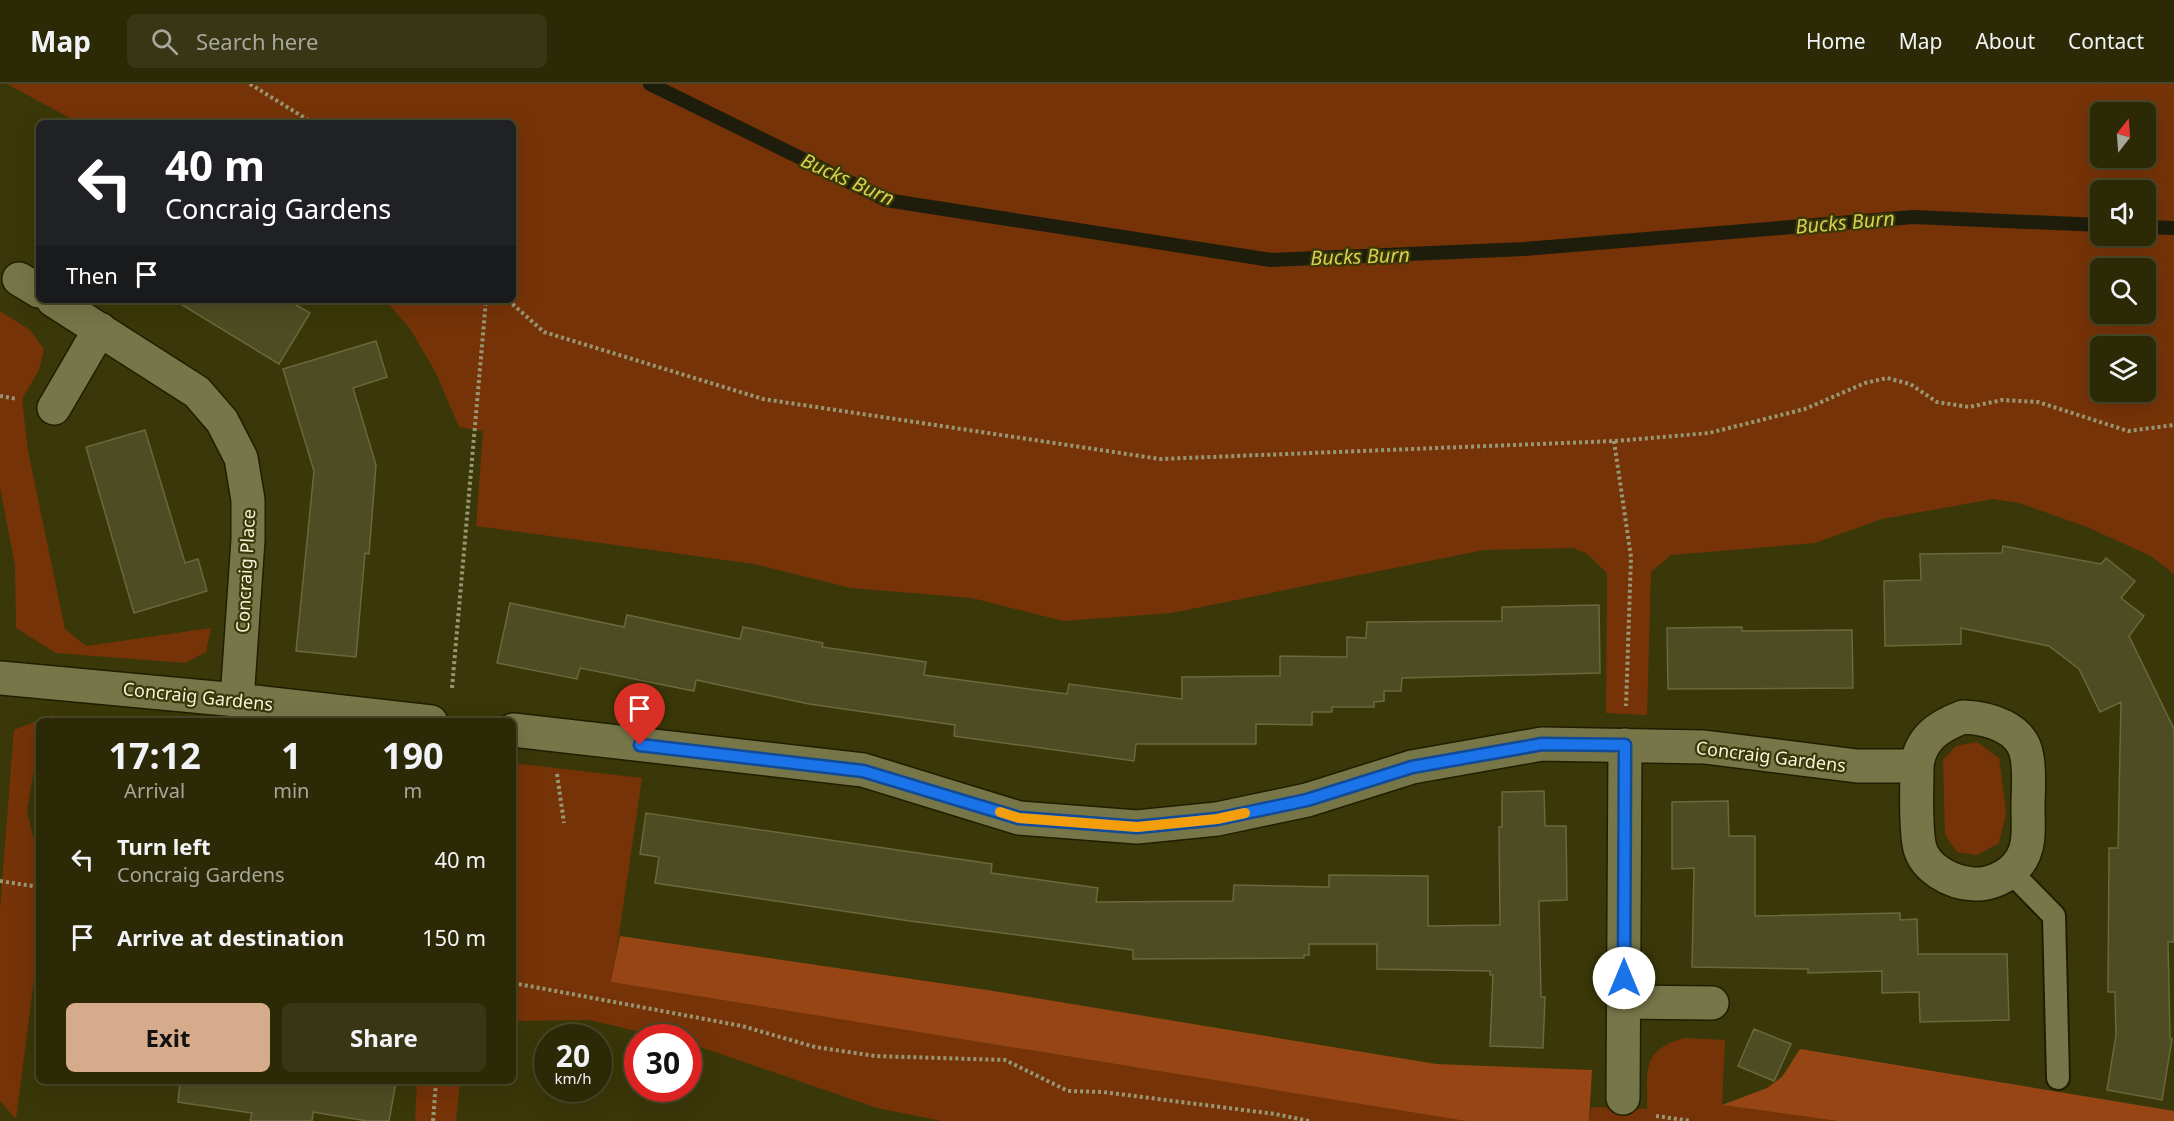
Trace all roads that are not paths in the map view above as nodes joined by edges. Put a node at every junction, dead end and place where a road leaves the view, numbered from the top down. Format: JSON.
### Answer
{"nodes":[{"id":1,"x":58,"y":303,"type":"edge"},
{"id":2,"x":100,"y":330,"type":"junction"},
{"id":3,"x":54,"y":408,"type":"dead end"},
{"id":4,"x":0,"y":678,"type":"edge"},
{"id":5,"x":237,"y":700,"type":"junction"},
{"id":6,"x":396,"y":718,"type":"edge"},
{"id":7,"x":516,"y":730,"type":"edge"},
{"id":8,"x":1625,"y":745,"type":"junction"},
{"id":9,"x":1917,"y":766,"type":"junction"},
{"id":10,"x":2010,"y":871,"type":"junction"},
{"id":11,"x":1623,"y":1002,"type":"junction"},
{"id":12,"x":1712,"y":1003,"type":"dead end"},
{"id":13,"x":2058,"y":1078,"type":"dead end"},
{"id":14,"x":1623,"y":1098,"type":"dead end"}],
"edges":[{"from":1,"to":2,"type":"street","name":"Concraig Place"},
{"from":2,"to":3,"type":"street"},
{"from":2,"to":5,"type":"street","name":"Concraig Place"},
{"from":4,"to":5,"type":"street","name":"Concraig Gardens"},
{"from":5,"to":6,"type":"street","name":"Concraig Gardens"},
{"from":7,"to":8,"type":"street","name":"Concraig Gardens"},
{"from":8,"to":9,"type":"street","name":"Concraig Gardens"},
{"from":8,"to":11,"type":"street"},
{"from":9,"to":10,"type":"street"},
{"from":9,"to":10,"type":"street"},
{"from":10,"to":13,"type":"lane"},
{"from":11,"to":12,"type":"street"},
{"from":11,"to":14,"type":"street"}]}
